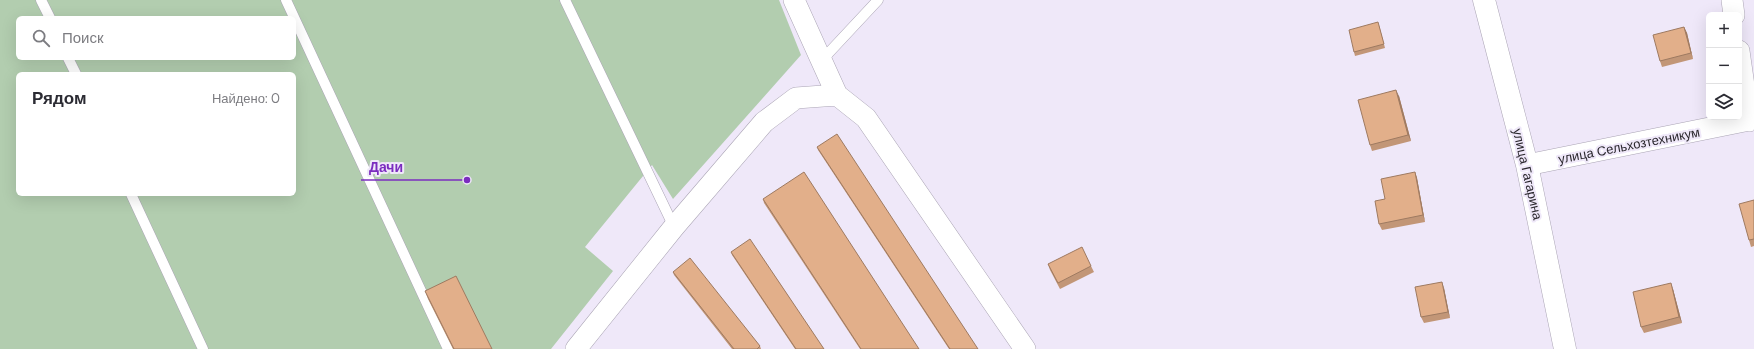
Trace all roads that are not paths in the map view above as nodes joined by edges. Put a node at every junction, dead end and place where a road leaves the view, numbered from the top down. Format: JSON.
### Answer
{"nodes":[{"id":1,"x":41,"y":0,"type":"edge"},
{"id":2,"x":286,"y":0,"type":"edge"},
{"id":3,"x":565,"y":0,"type":"edge"},
{"id":4,"x":794,"y":0,"type":"edge"},
{"id":5,"x":878,"y":0,"type":"edge"},
{"id":6,"x":1484,"y":0,"type":"edge"},
{"id":7,"x":1732,"y":0,"type":"edge"},
{"id":8,"x":1734,"y":12,"type":"edge"},
{"id":9,"x":49,"y":16,"type":"edge"},
{"id":10,"x":293,"y":16,"type":"edge"},
{"id":11,"x":296,"y":22,"type":"edge"},
{"id":12,"x":69,"y":60,"type":"edge"},
{"id":13,"x":822,"y":60,"type":"junction"},
{"id":14,"x":1742,"y":67,"type":"edge"},
{"id":15,"x":75,"y":72,"type":"edge"},
{"id":16,"x":837,"y":95,"type":"junction"},
{"id":17,"x":1752,"y":120,"type":"edge"},
{"id":18,"x":1527,"y":165,"type":"junction"},
{"id":19,"x":133,"y":196,"type":"edge"},
{"id":20,"x":674,"y":227,"type":"junction"},
{"id":21,"x":204,"y":349,"type":"edge"},
{"id":22,"x":448,"y":349,"type":"edge"},
{"id":23,"x":576,"y":349,"type":"edge"},
{"id":24,"x":1025,"y":349,"type":"edge"},
{"id":25,"x":1565,"y":349,"type":"edge"}],
"edges":[{"from":1,"to":9,"type":"lane"},
{"from":2,"to":10,"type":"lane"},
{"from":3,"to":20,"type":"lane"},
{"from":4,"to":13,"type":"street"},
{"from":5,"to":13,"type":"lane"},
{"from":6,"to":18,"type":"street","name":"улица Гагарина"},
{"from":7,"to":8,"type":"street"},
{"from":11,"to":22,"type":"lane"},
{"from":12,"to":15,"type":"lane"},
{"from":13,"to":16,"type":"street"},
{"from":14,"to":17,"type":"street"},
{"from":16,"to":20,"type":"street"},
{"from":16,"to":24,"type":"street"},
{"from":17,"to":18,"type":"street","name":"улица Сельхозтехникум"},
{"from":18,"to":25,"type":"street","name":"улица Гагарина"},
{"from":19,"to":21,"type":"lane"},
{"from":20,"to":23,"type":"street"}]}
